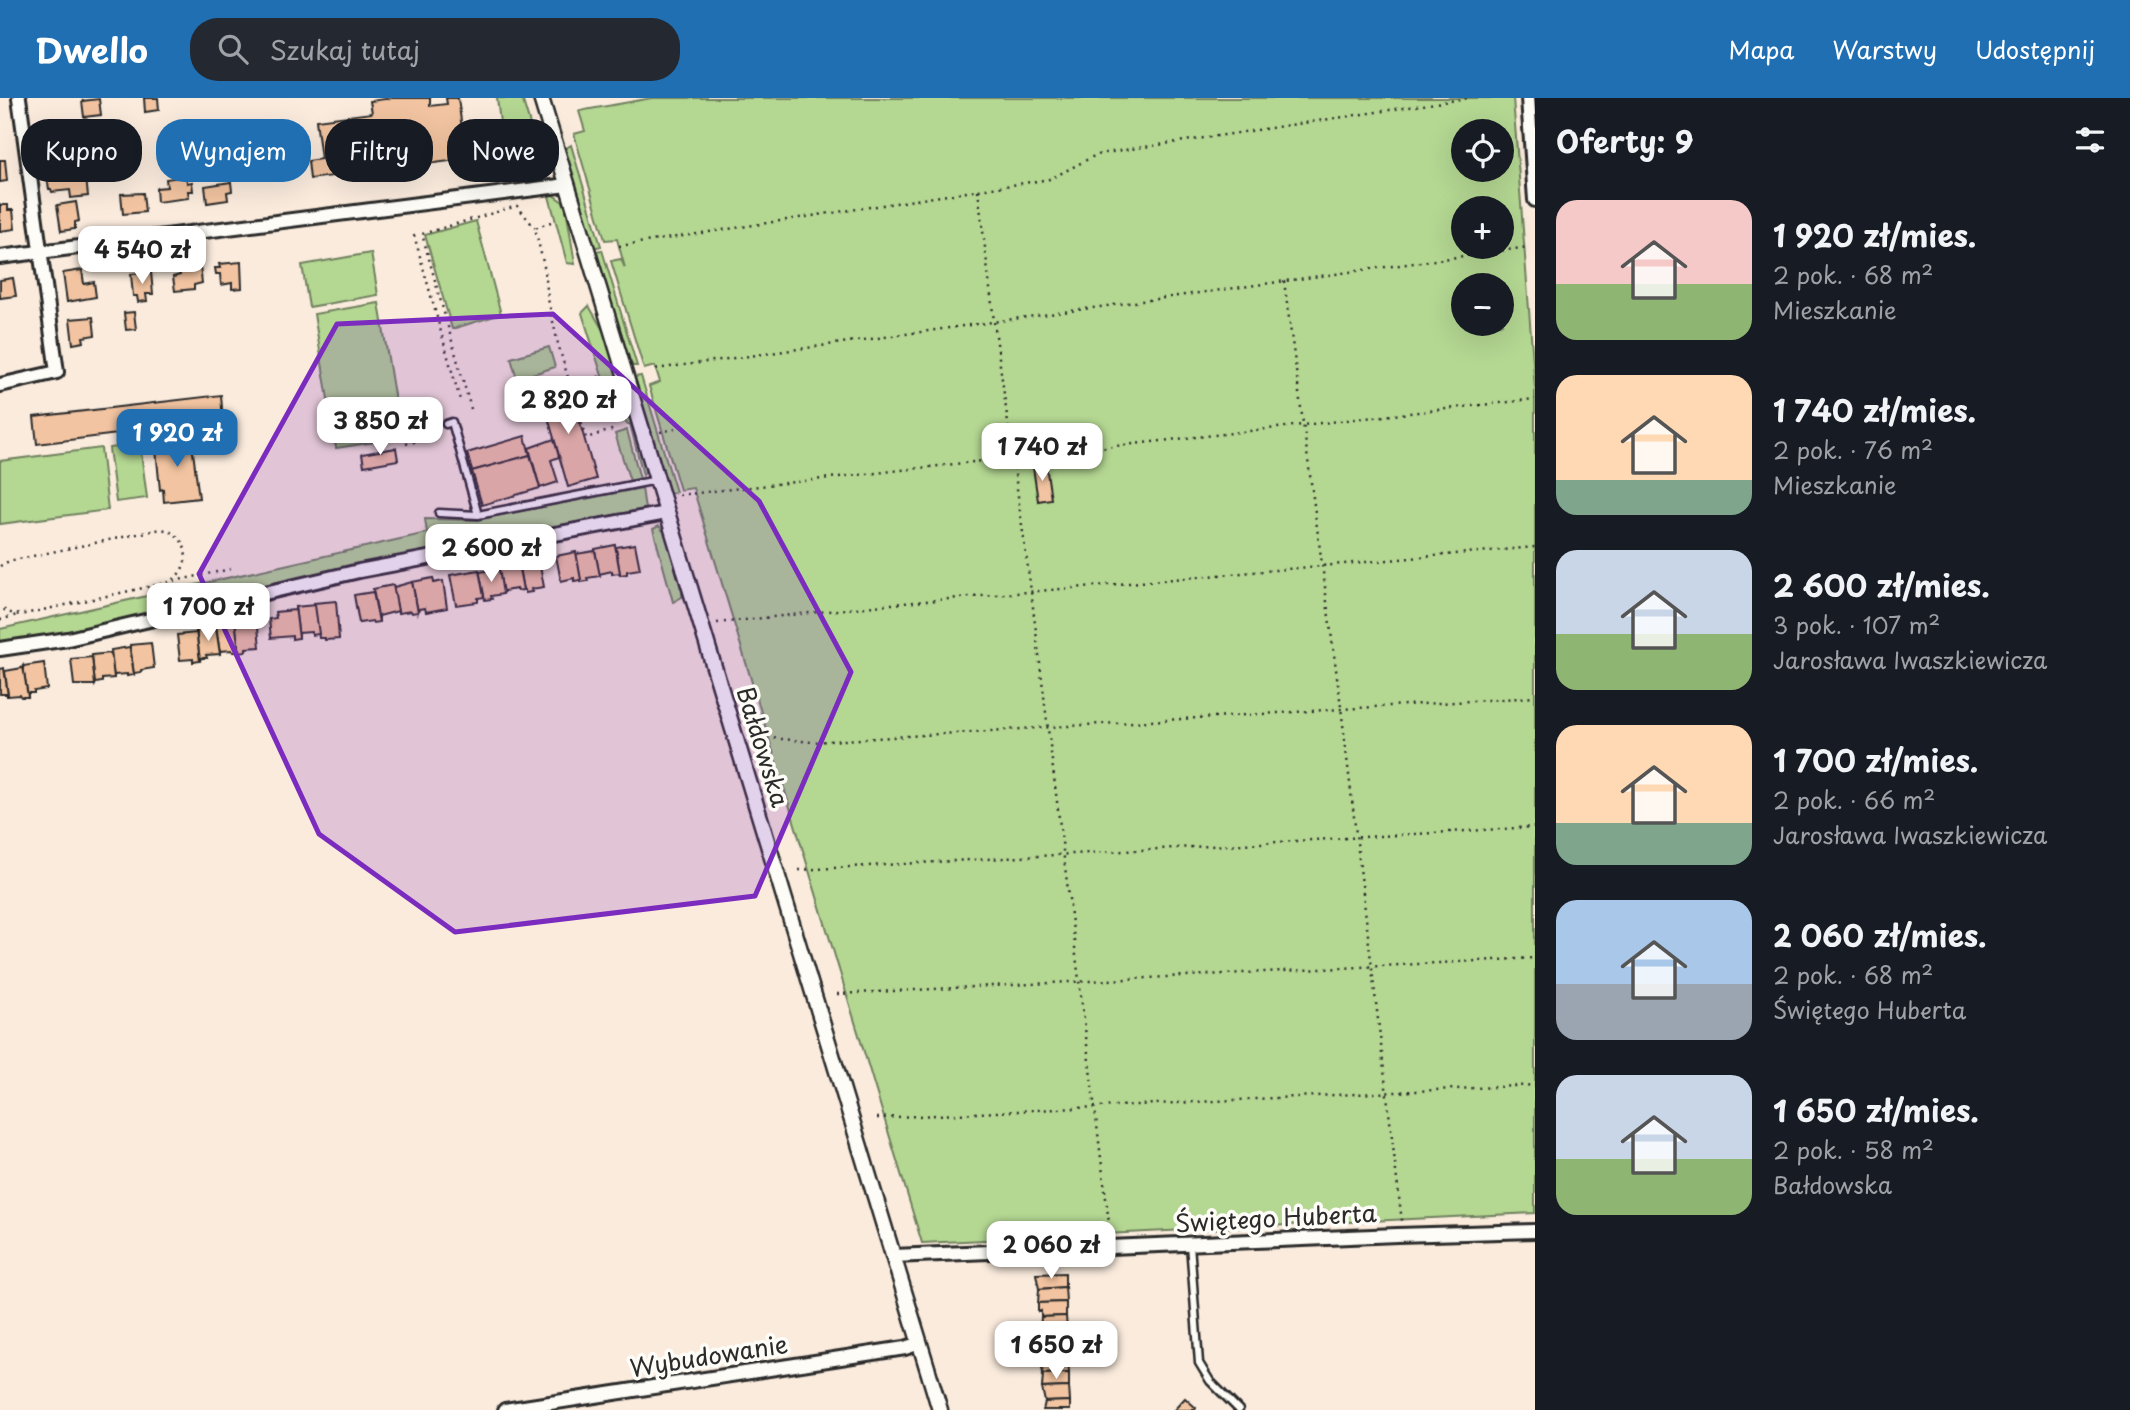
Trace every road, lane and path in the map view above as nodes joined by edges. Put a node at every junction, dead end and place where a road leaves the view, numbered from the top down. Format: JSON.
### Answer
{"nodes":[{"id":1,"x":19,"y":98,"type":"edge"},
{"id":2,"x":541,"y":98,"type":"edge"},
{"id":3,"x":1469,"y":98,"type":"edge"},
{"id":4,"x":1528,"y":98,"type":"edge"},
{"id":5,"x":1532,"y":112,"type":"edge"},
{"id":6,"x":567,"y":185,"type":"junction"},
{"id":7,"x":978,"y":190,"type":"junction"},
{"id":8,"x":1535,"y":200,"type":"edge"},
{"id":9,"x":551,"y":222,"type":"dead end"},
{"id":10,"x":535,"y":228,"type":"junction"},
{"id":11,"x":414,"y":235,"type":"dead end"},
{"id":12,"x":619,"y":246,"type":"dead end"},
{"id":13,"x":1528,"y":247,"type":"dead end"},
{"id":14,"x":41,"y":252,"type":"junction"},
{"id":15,"x":0,"y":257,"type":"edge"},
{"id":16,"x":1284,"y":281,"type":"junction"},
{"id":17,"x":994,"y":321,"type":"junction"},
{"id":18,"x":656,"y":369,"type":"dead end"},
{"id":19,"x":566,"y":371,"type":"junction"},
{"id":20,"x":561,"y":372,"type":"dead end"},
{"id":21,"x":598,"y":376,"type":"dead end"},
{"id":22,"x":0,"y":385,"type":"edge"},
{"id":23,"x":516,"y":386,"type":"dead end"},
{"id":24,"x":518,"y":396,"type":"dead end"},
{"id":25,"x":1535,"y":399,"type":"edge"},
{"id":26,"x":460,"y":400,"type":"dead end"},
{"id":27,"x":471,"y":409,"type":"dead end"},
{"id":28,"x":622,"y":416,"type":"dead end"},
{"id":29,"x":446,"y":424,"type":"dead end"},
{"id":30,"x":1304,"y":426,"type":"junction"},
{"id":31,"x":615,"y":429,"type":"dead end"},
{"id":32,"x":675,"y":429,"type":"dead end"},
{"id":33,"x":431,"y":430,"type":"dead end"},
{"id":34,"x":660,"y":432,"type":"dead end"},
{"id":35,"x":406,"y":444,"type":"dead end"},
{"id":36,"x":1012,"y":458,"type":"junction"},
{"id":37,"x":657,"y":480,"type":"junction"},
{"id":38,"x":680,"y":495,"type":"dead end"},
{"id":39,"x":439,"y":513,"type":"dead end"},
{"id":40,"x":666,"y":513,"type":"junction"},
{"id":41,"x":478,"y":515,"type":"junction"},
{"id":42,"x":1535,"y":547,"type":"edge"},
{"id":43,"x":0,"y":566,"type":"edge"},
{"id":44,"x":1322,"y":567,"type":"junction"},
{"id":45,"x":231,"y":569,"type":"dead end"},
{"id":46,"x":170,"y":582,"type":"junction"},
{"id":47,"x":1031,"y":591,"type":"junction"},
{"id":48,"x":0,"y":608,"type":"edge"},
{"id":49,"x":20,"y":615,"type":"junction"},
{"id":50,"x":0,"y":620,"type":"edge"},
{"id":51,"x":717,"y":623,"type":"dead end"},
{"id":52,"x":0,"y":649,"type":"edge"},
{"id":53,"x":1535,"y":698,"type":"edge"},
{"id":54,"x":1341,"y":710,"type":"junction"},
{"id":55,"x":1047,"y":729,"type":"junction"},
{"id":56,"x":760,"y":738,"type":"dead end"},
{"id":57,"x":1535,"y":827,"type":"edge"},
{"id":58,"x":1356,"y":838,"type":"junction"},
{"id":59,"x":1062,"y":854,"type":"junction"},
{"id":60,"x":799,"y":870,"type":"dead end"},
{"id":61,"x":1535,"y":958,"type":"edge"},
{"id":62,"x":1372,"y":965,"type":"junction"},
{"id":63,"x":1079,"y":981,"type":"junction"},
{"id":64,"x":837,"y":994,"type":"dead end"},
{"id":65,"x":1535,"y":1085,"type":"edge"},
{"id":66,"x":1386,"y":1093,"type":"junction"},
{"id":67,"x":1094,"y":1108,"type":"junction"},
{"id":68,"x":877,"y":1118,"type":"dead end"},
{"id":69,"x":1110,"y":1231,"type":"dead end"},
{"id":70,"x":1535,"y":1231,"type":"edge"},
{"id":71,"x":1404,"y":1235,"type":"junction"},
{"id":72,"x":1190,"y":1244,"type":"junction"},
{"id":73,"x":893,"y":1256,"type":"junction"},
{"id":74,"x":920,"y":1343,"type":"junction"},
{"id":75,"x":505,"y":1410,"type":"edge"},
{"id":76,"x":940,"y":1410,"type":"edge"},
{"id":77,"x":1239,"y":1410,"type":"edge"}],
"edges":[{"from":1,"to":14,"type":"street"},
{"from":2,"to":6,"type":"street","name":"Bałdowska"},
{"from":3,"to":7,"type":"path"},
{"from":4,"to":5,"type":"street"},
{"from":5,"to":8,"type":"street"},
{"from":6,"to":14,"type":"street"},
{"from":6,"to":37,"type":"street","name":"Bałdowska"},
{"from":7,"to":12,"type":"path"},
{"from":7,"to":17,"type":"path"},
{"from":9,"to":10,"type":"path"},
{"from":10,"to":19,"type":"path"},
{"from":10,"to":27,"type":"path"},
{"from":11,"to":26,"type":"path"},
{"from":13,"to":16,"type":"path"},
{"from":14,"to":15,"type":"street"},
{"from":14,"to":22,"type":"street"},
{"from":16,"to":17,"type":"path"},
{"from":16,"to":30,"type":"path"},
{"from":17,"to":18,"type":"path"},
{"from":17,"to":36,"type":"path"},
{"from":19,"to":20,"type":"path"},
{"from":19,"to":31,"type":"path"},
{"from":21,"to":28,"type":"path"},
{"from":23,"to":24,"type":"path"},
{"from":25,"to":30,"type":"path"},
{"from":29,"to":41,"type":"lane"},
{"from":30,"to":36,"type":"path"},
{"from":30,"to":44,"type":"path"},
{"from":32,"to":34,"type":"path"},
{"from":33,"to":35,"type":"path"},
{"from":36,"to":38,"type":"path"},
{"from":36,"to":47,"type":"path"},
{"from":37,"to":40,"type":"street","name":"Bałdowska"},
{"from":37,"to":41,"type":"lane"},
{"from":39,"to":41,"type":"lane"},
{"from":40,"to":52,"type":"street"},
{"from":40,"to":73,"type":"street","name":"Bałdowska"},
{"from":42,"to":44,"type":"path"},
{"from":43,"to":46,"type":"path"},
{"from":44,"to":47,"type":"path"},
{"from":44,"to":54,"type":"path"},
{"from":45,"to":46,"type":"path"},
{"from":46,"to":49,"type":"path"},
{"from":47,"to":51,"type":"path"},
{"from":47,"to":55,"type":"path"},
{"from":48,"to":49,"type":"path"},
{"from":49,"to":50,"type":"path"},
{"from":53,"to":54,"type":"path"},
{"from":54,"to":55,"type":"path"},
{"from":54,"to":58,"type":"path"},
{"from":55,"to":56,"type":"path"},
{"from":55,"to":59,"type":"path"},
{"from":57,"to":58,"type":"path"},
{"from":58,"to":59,"type":"path"},
{"from":58,"to":62,"type":"path"},
{"from":59,"to":60,"type":"path"},
{"from":59,"to":63,"type":"path"},
{"from":61,"to":62,"type":"path"},
{"from":62,"to":63,"type":"path"},
{"from":62,"to":66,"type":"path"},
{"from":63,"to":64,"type":"path"},
{"from":63,"to":67,"type":"path"},
{"from":65,"to":66,"type":"path"},
{"from":66,"to":67,"type":"path"},
{"from":66,"to":71,"type":"path"},
{"from":67,"to":68,"type":"path"},
{"from":67,"to":69,"type":"path"},
{"from":70,"to":71,"type":"street","name":"Świętego Huberta"},
{"from":71,"to":72,"type":"street","name":"Świętego Huberta"},
{"from":72,"to":73,"type":"street","name":"Świętego Huberta"},
{"from":72,"to":77,"type":"lane"},
{"from":73,"to":74,"type":"street","name":"Bałdowska"},
{"from":74,"to":75,"type":"street","name":"Wybudowanie"},
{"from":74,"to":76,"type":"street","name":"Bałdowska"}]}
